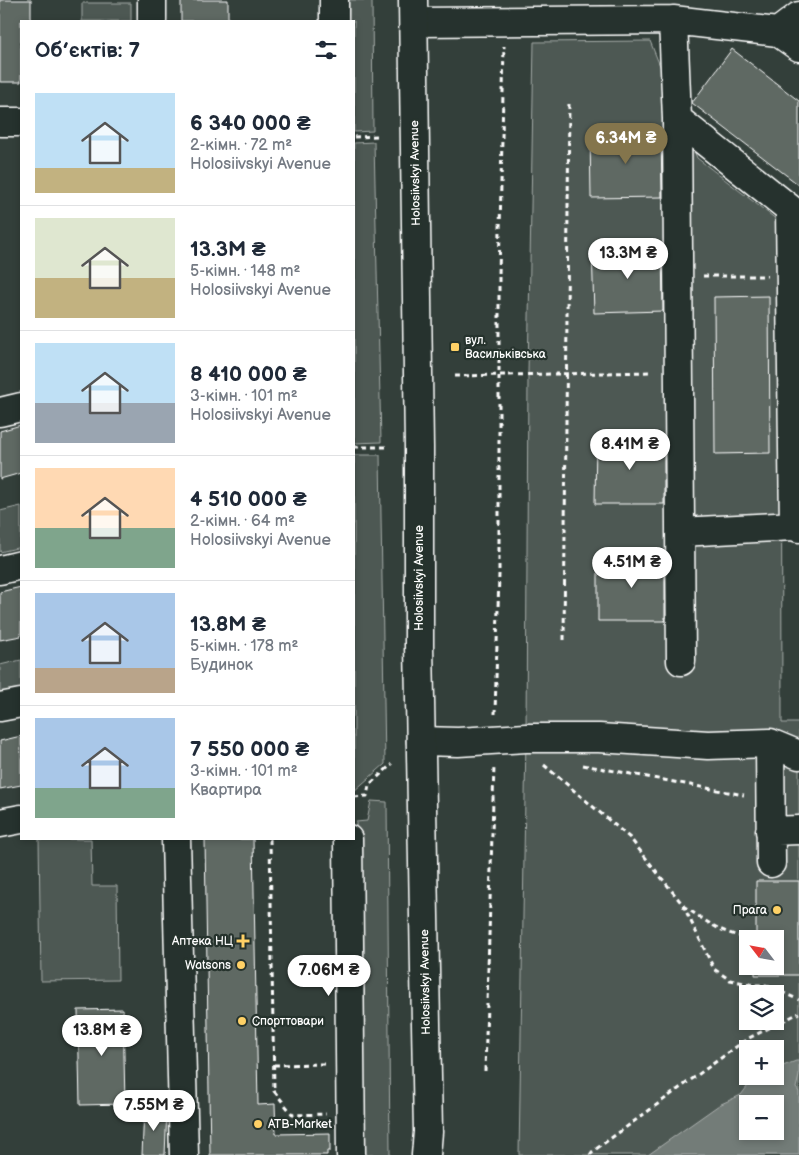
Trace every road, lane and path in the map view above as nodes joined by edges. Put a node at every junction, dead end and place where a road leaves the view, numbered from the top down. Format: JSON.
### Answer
{"nodes":[{"id":1,"x":152,"y":0,"type":"edge"},
{"id":2,"x":334,"y":0,"type":"edge"},
{"id":3,"x":413,"y":11,"type":"edge"},
{"id":4,"x":152,"y":20,"type":"edge"},
{"id":5,"x":334,"y":20,"type":"edge"},
{"id":6,"x":673,"y":20,"type":"junction"},
{"id":7,"x":792,"y":32,"type":"edge"},
{"id":8,"x":504,"y":43,"type":"dead end"},
{"id":9,"x":569,"y":101,"type":"dead end"},
{"id":10,"x":677,"y":119,"type":"junction"},
{"id":11,"x":0,"y":122,"type":"edge"},
{"id":12,"x":20,"y":122,"type":"edge"},
{"id":13,"x":380,"y":136,"type":"dead end"},
{"id":14,"x":355,"y":137,"type":"edge"},
{"id":15,"x":795,"y":213,"type":"edge"},
{"id":16,"x":677,"y":276,"type":"junction"},
{"id":17,"x":791,"y":276,"type":"junction"},
{"id":18,"x":679,"y":372,"type":"junction"},
{"id":19,"x":567,"y":374,"type":"junction"},
{"id":20,"x":499,"y":375,"type":"junction"},
{"id":21,"x":455,"y":376,"type":"dead end"},
{"id":22,"x":20,"y":407,"type":"edge"},
{"id":23,"x":0,"y":412,"type":"edge"},
{"id":24,"x":355,"y":447,"type":"edge"},
{"id":25,"x":390,"y":447,"type":"dead end"},
{"id":26,"x":796,"y":527,"type":"edge"},
{"id":27,"x":680,"y":532,"type":"junction"},
{"id":28,"x":20,"y":566,"type":"edge"},
{"id":29,"x":0,"y":570,"type":"edge"},
{"id":30,"x":564,"y":640,"type":"dead end"},
{"id":31,"x":681,"y":662,"type":"dead end"},
{"id":32,"x":20,"y":702,"type":"edge"},
{"id":33,"x":0,"y":707,"type":"edge"},
{"id":34,"x":526,"y":738,"type":"junction"},
{"id":35,"x":421,"y":741,"type":"junction"},
{"id":36,"x":495,"y":741,"type":"junction"},
{"id":37,"x":770,"y":743,"type":"junction"},
{"id":38,"x":799,"y":755,"type":"edge"},
{"id":39,"x":392,"y":764,"type":"dead end"},
{"id":40,"x":574,"y":764,"type":"dead end"},
{"id":41,"x":355,"y":797,"type":"edge"},
{"id":42,"x":770,"y":800,"type":"junction"},
{"id":43,"x":20,"y":819,"type":"edge"},
{"id":44,"x":0,"y":823,"type":"edge"},
{"id":45,"x":799,"y":830,"type":"edge"},
{"id":46,"x":770,"y":832,"type":"junction"},
{"id":47,"x":176,"y":840,"type":"edge"},
{"id":48,"x":270,"y":840,"type":"edge"},
{"id":49,"x":348,"y":840,"type":"edge"},
{"id":50,"x":771,"y":863,"type":"dead end"},
{"id":51,"x":683,"y":905,"type":"junction"},
{"id":52,"x":739,"y":936,"type":"edge"},
{"id":53,"x":799,"y":1000,"type":"edge"},
{"id":54,"x":799,"y":1013,"type":"edge"},
{"id":55,"x":334,"y":1064,"type":"dead end"},
{"id":56,"x":274,"y":1065,"type":"junction"},
{"id":57,"x":485,"y":1071,"type":"dead end"},
{"id":58,"x":334,"y":1114,"type":"dead end"},
{"id":59,"x":429,"y":1147,"type":"edge"},
{"id":60,"x":184,"y":1155,"type":"edge"},
{"id":61,"x":351,"y":1155,"type":"edge"},
{"id":62,"x":590,"y":1155,"type":"edge"}],
"edges":[{"from":1,"to":4,"type":"main road"},
{"from":2,"to":5,"type":"main road"},
{"from":3,"to":6,"type":"main road"},
{"from":3,"to":35,"type":"main road","name":"Holosiivskyi Avenue"},
{"from":6,"to":7,"type":"main road"},
{"from":6,"to":10,"type":"main road"},
{"from":8,"to":20,"type":"path"},
{"from":9,"to":19,"type":"path"},
{"from":10,"to":15,"type":"main road"},
{"from":10,"to":16,"type":"main road"},
{"from":11,"to":12,"type":"main road"},
{"from":13,"to":14,"type":"path"},
{"from":15,"to":17,"type":"main road"},
{"from":16,"to":17,"type":"path"},
{"from":16,"to":18,"type":"main road"},
{"from":17,"to":26,"type":"main road"},
{"from":18,"to":19,"type":"path"},
{"from":18,"to":27,"type":"main road"},
{"from":19,"to":20,"type":"path"},
{"from":19,"to":30,"type":"path"},
{"from":20,"to":21,"type":"path"},
{"from":20,"to":36,"type":"path"},
{"from":22,"to":23,"type":"main road"},
{"from":24,"to":25,"type":"path"},
{"from":26,"to":27,"type":"main road"},
{"from":27,"to":31,"type":"main road"},
{"from":28,"to":29,"type":"main road"},
{"from":32,"to":33,"type":"main road"},
{"from":34,"to":36,"type":"main road"},
{"from":34,"to":37,"type":"main road"},
{"from":34,"to":51,"type":"path"},
{"from":35,"to":36,"type":"main road"},
{"from":35,"to":59,"type":"main road","name":"Holosiivskyi Avenue"},
{"from":36,"to":57,"type":"path"},
{"from":37,"to":38,"type":"main road"},
{"from":37,"to":42,"type":"main road"},
{"from":39,"to":41,"type":"path"},
{"from":40,"to":42,"type":"path"},
{"from":42,"to":46,"type":"main road"},
{"from":43,"to":44,"type":"main road"},
{"from":45,"to":46,"type":"main road"},
{"from":46,"to":50,"type":"main road"},
{"from":47,"to":60,"type":"main road"},
{"from":48,"to":56,"type":"path"},
{"from":49,"to":61,"type":"main road"},
{"from":51,"to":52,"type":"path"},
{"from":51,"to":53,"type":"path"},
{"from":54,"to":62,"type":"path"},
{"from":55,"to":56,"type":"path"},
{"from":56,"to":58,"type":"path"}]}
